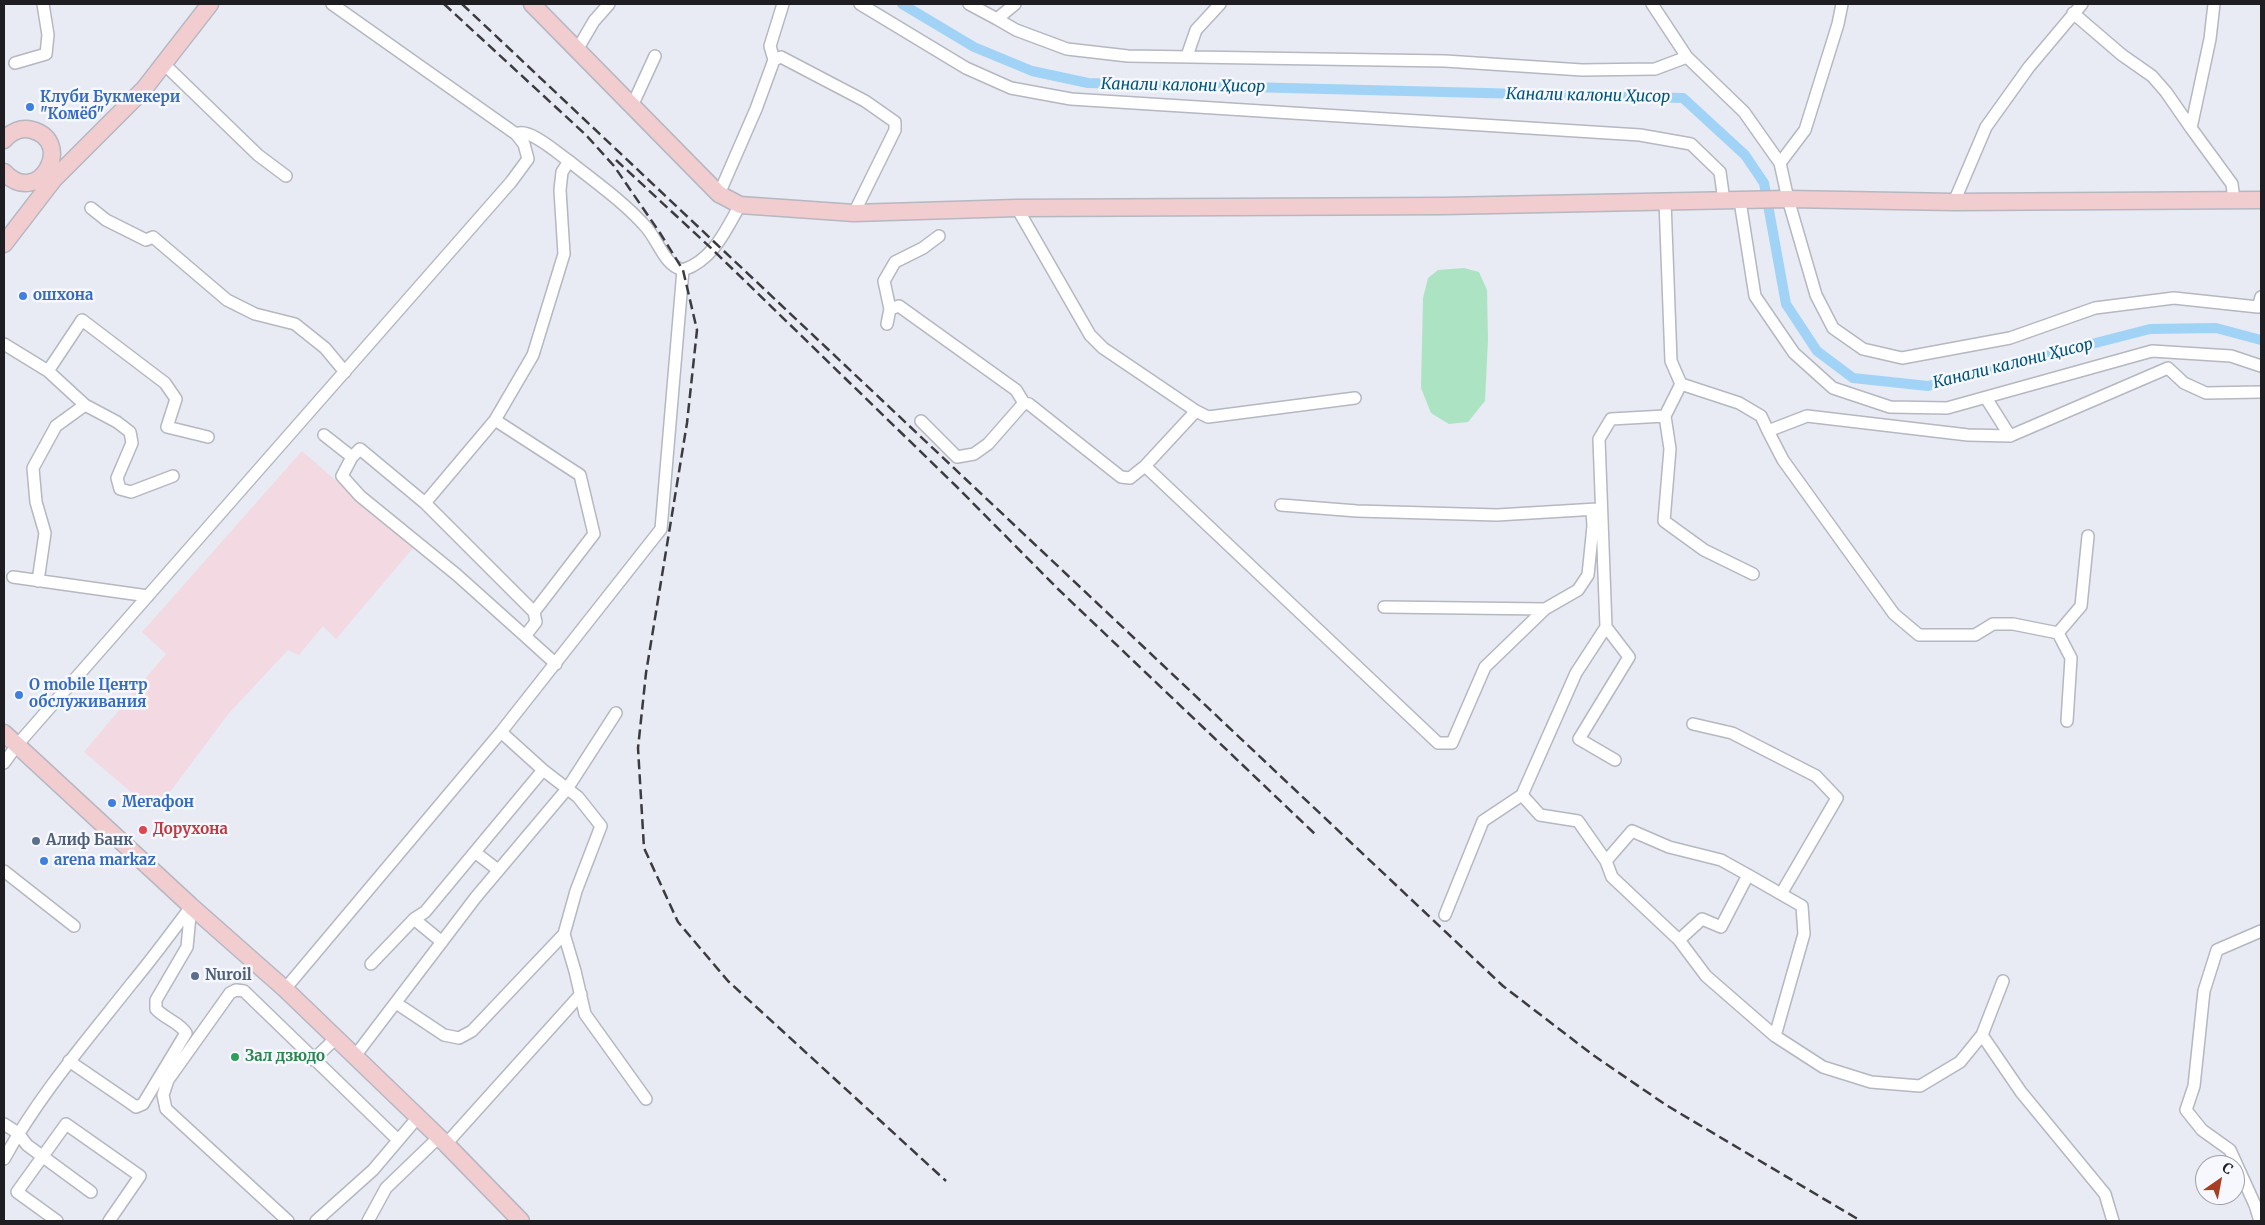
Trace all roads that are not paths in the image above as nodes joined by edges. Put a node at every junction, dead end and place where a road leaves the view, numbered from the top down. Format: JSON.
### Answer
{"nodes":[{"id":1,"x":43,"y":4,"type":"edge"},
{"id":2,"x":210,"y":4,"type":"edge"},
{"id":3,"x":332,"y":4,"type":"edge"},
{"id":4,"x":532,"y":4,"type":"edge"},
{"id":5,"x":609,"y":4,"type":"edge"},
{"id":6,"x":783,"y":4,"type":"edge"},
{"id":7,"x":860,"y":4,"type":"edge"},
{"id":8,"x":969,"y":4,"type":"edge"},
{"id":9,"x":1015,"y":4,"type":"edge"},
{"id":10,"x":1220,"y":4,"type":"edge"},
{"id":11,"x":1652,"y":4,"type":"edge"},
{"id":12,"x":1842,"y":4,"type":"edge"},
{"id":13,"x":2082,"y":4,"type":"edge"},
{"id":14,"x":2214,"y":4,"type":"edge"},
{"id":15,"x":2073,"y":13,"type":"junction"},
{"id":16,"x":997,"y":19,"type":"junction"},
{"id":17,"x":577,"y":50,"type":"junction"},
{"id":18,"x":655,"y":56,"type":"dead end"},
{"id":19,"x":1187,"y":56,"type":"junction"},
{"id":20,"x":1687,"y":58,"type":"junction"},
{"id":21,"x":774,"y":60,"type":"junction"},
{"id":22,"x":15,"y":63,"type":"dead end"},
{"id":23,"x":164,"y":64,"type":"junction"},
{"id":24,"x":632,"y":106,"type":"junction"},
{"id":25,"x":2191,"y":128,"type":"junction"},
{"id":26,"x":516,"y":134,"type":"junction"},
{"id":27,"x":4,"y":140,"type":"edge"},
{"id":28,"x":568,"y":161,"type":"junction"},
{"id":29,"x":1780,"y":162,"type":"junction"},
{"id":30,"x":4,"y":172,"type":"edge"},
{"id":31,"x":50,"y":175,"type":"junction"},
{"id":32,"x":286,"y":176,"type":"dead end"},
{"id":33,"x":719,"y":194,"type":"junction"},
{"id":34,"x":1788,"y":199,"type":"junction"},
{"id":35,"x":1665,"y":200,"type":"junction"},
{"id":36,"x":2234,"y":200,"type":"junction"},
{"id":37,"x":2261,"y":200,"type":"edge"},
{"id":38,"x":1732,"y":201,"type":"junction"},
{"id":39,"x":1954,"y":202,"type":"junction"},
{"id":40,"x":740,"y":205,"type":"junction"},
{"id":41,"x":91,"y":208,"type":"dead end"},
{"id":42,"x":1017,"y":208,"type":"junction"},
{"id":43,"x":854,"y":213,"type":"junction"},
{"id":44,"x":939,"y":236,"type":"dead end"},
{"id":45,"x":4,"y":244,"type":"edge"},
{"id":46,"x":683,"y":270,"type":"junction"},
{"id":47,"x":2261,"y":297,"type":"edge"},
{"id":48,"x":890,"y":309,"type":"junction"},
{"id":49,"x":887,"y":324,"type":"dead end"},
{"id":50,"x":4,"y":344,"type":"edge"},
{"id":51,"x":2261,"y":366,"type":"edge"},
{"id":52,"x":48,"y":371,"type":"junction"},
{"id":53,"x":344,"y":372,"type":"junction"},
{"id":54,"x":1681,"y":384,"type":"junction"},
{"id":55,"x":2261,"y":392,"type":"edge"},
{"id":56,"x":1355,"y":398,"type":"dead end"},
{"id":57,"x":1986,"y":398,"type":"junction"},
{"id":58,"x":1024,"y":403,"type":"junction"},
{"id":59,"x":85,"y":405,"type":"junction"},
{"id":60,"x":1196,"y":411,"type":"junction"},
{"id":61,"x":1665,"y":416,"type":"junction"},
{"id":62,"x":495,"y":420,"type":"junction"},
{"id":63,"x":921,"y":421,"type":"dead end"},
{"id":64,"x":1768,"y":431,"type":"junction"},
{"id":65,"x":324,"y":435,"type":"dead end"},
{"id":66,"x":2010,"y":436,"type":"junction"},
{"id":67,"x":208,"y":437,"type":"dead end"},
{"id":68,"x":352,"y":456,"type":"junction"},
{"id":69,"x":1145,"y":466,"type":"junction"},
{"id":70,"x":173,"y":476,"type":"dead end"},
{"id":71,"x":425,"y":503,"type":"junction"},
{"id":72,"x":1281,"y":505,"type":"dead end"},
{"id":73,"x":1597,"y":510,"type":"junction"},
{"id":74,"x":2088,"y":536,"type":"dead end"},
{"id":75,"x":1753,"y":574,"type":"dead end"},
{"id":76,"x":13,"y":577,"type":"dead end"},
{"id":77,"x":38,"y":580,"type":"junction"},
{"id":78,"x":148,"y":596,"type":"junction"},
{"id":79,"x":1384,"y":607,"type":"dead end"},
{"id":80,"x":1545,"y":609,"type":"junction"},
{"id":81,"x":534,"y":612,"type":"junction"},
{"id":82,"x":1606,"y":627,"type":"junction"},
{"id":83,"x":2058,"y":633,"type":"junction"},
{"id":84,"x":525,"y":636,"type":"junction"},
{"id":85,"x":556,"y":664,"type":"junction"},
{"id":86,"x":616,"y":713,"type":"dead end"},
{"id":87,"x":2067,"y":721,"type":"dead end"},
{"id":88,"x":1693,"y":724,"type":"dead end"},
{"id":89,"x":501,"y":732,"type":"junction"},
{"id":90,"x":4,"y":733,"type":"edge"},
{"id":91,"x":18,"y":745,"type":"junction"},
{"id":92,"x":1615,"y":760,"type":"dead end"},
{"id":93,"x":4,"y":763,"type":"edge"},
{"id":94,"x":543,"y":770,"type":"junction"},
{"id":95,"x":567,"y":789,"type":"junction"},
{"id":96,"x":1522,"y":795,"type":"junction"},
{"id":97,"x":476,"y":853,"type":"junction"},
{"id":98,"x":1606,"y":861,"type":"junction"},
{"id":99,"x":498,"y":870,"type":"junction"},
{"id":100,"x":4,"y":871,"type":"edge"},
{"id":101,"x":1748,"y":875,"type":"junction"},
{"id":102,"x":1781,"y":894,"type":"junction"},
{"id":103,"x":191,"y":906,"type":"junction"},
{"id":104,"x":1445,"y":915,"type":"dead end"},
{"id":105,"x":414,"y":919,"type":"junction"},
{"id":106,"x":74,"y":926,"type":"dead end"},
{"id":107,"x":2261,"y":931,"type":"edge"},
{"id":108,"x":564,"y":934,"type":"junction"},
{"id":109,"x":1679,"y":940,"type":"junction"},
{"id":110,"x":442,"y":942,"type":"junction"},
{"id":111,"x":371,"y":964,"type":"dead end"},
{"id":112,"x":2004,"y":981,"type":"dead end"},
{"id":113,"x":285,"y":989,"type":"junction"},
{"id":114,"x":581,"y":994,"type":"junction"},
{"id":115,"x":396,"y":1003,"type":"junction"},
{"id":116,"x":1982,"y":1035,"type":"junction"},
{"id":117,"x":1775,"y":1036,"type":"junction"},
{"id":118,"x":336,"y":1038,"type":"junction"},
{"id":119,"x":356,"y":1056,"type":"junction"},
{"id":120,"x":313,"y":1060,"type":"junction"},
{"id":121,"x":69,"y":1061,"type":"junction"},
{"id":122,"x":646,"y":1099,"type":"dead end"},
{"id":123,"x":418,"y":1117,"type":"junction"},
{"id":124,"x":4,"y":1124,"type":"edge"},
{"id":125,"x":18,"y":1133,"type":"junction"},
{"id":126,"x":398,"y":1140,"type":"junction"},
{"id":127,"x":443,"y":1141,"type":"junction"},
{"id":128,"x":42,"y":1156,"type":"junction"},
{"id":129,"x":4,"y":1158,"type":"edge"},
{"id":130,"x":91,"y":1192,"type":"dead end"},
{"id":131,"x":57,"y":1221,"type":"edge"},
{"id":132,"x":109,"y":1221,"type":"edge"},
{"id":133,"x":288,"y":1221,"type":"edge"},
{"id":134,"x":316,"y":1221,"type":"edge"},
{"id":135,"x":368,"y":1221,"type":"edge"},
{"id":136,"x":521,"y":1221,"type":"edge"},
{"id":137,"x":2113,"y":1221,"type":"edge"},
{"id":138,"x":2260,"y":1221,"type":"edge"}],
"edges":[{"from":1,"to":22,"type":"street"},
{"from":2,"to":23,"type":"main road"},
{"from":3,"to":26,"type":"street"},
{"from":4,"to":17,"type":"main road"},
{"from":5,"to":17,"type":"street"},
{"from":6,"to":21,"type":"street"},
{"from":7,"to":38,"type":"street"},
{"from":8,"to":16,"type":"street"},
{"from":9,"to":16,"type":"street"},
{"from":10,"to":19,"type":"street"},
{"from":11,"to":20,"type":"street"},
{"from":12,"to":29,"type":"street"},
{"from":13,"to":15,"type":"street"},
{"from":14,"to":25,"type":"street"},
{"from":15,"to":25,"type":"street"},
{"from":15,"to":39,"type":"street"},
{"from":16,"to":19,"type":"street"},
{"from":17,"to":24,"type":"main road"},
{"from":18,"to":24,"type":"street"},
{"from":19,"to":20,"type":"street"},
{"from":20,"to":29,"type":"street"},
{"from":21,"to":33,"type":"street"},
{"from":21,"to":43,"type":"street"},
{"from":23,"to":31,"type":"main road"},
{"from":23,"to":32,"type":"street"},
{"from":24,"to":33,"type":"main road"},
{"from":25,"to":36,"type":"street"},
{"from":26,"to":28,"type":"street"},
{"from":26,"to":53,"type":"street"},
{"from":27,"to":31,"type":"main road"},
{"from":28,"to":46,"type":"street"},
{"from":28,"to":62,"type":"street"},
{"from":29,"to":34,"type":"street"},
{"from":30,"to":31,"type":"main road"},
{"from":31,"to":45,"type":"main road"},
{"from":33,"to":40,"type":"main road"},
{"from":34,"to":38,"type":"main road"},
{"from":34,"to":39,"type":"main road"},
{"from":34,"to":47,"type":"street"},
{"from":35,"to":38,"type":"main road"},
{"from":35,"to":42,"type":"main road"},
{"from":35,"to":54,"type":"street"},
{"from":36,"to":37,"type":"main road"},
{"from":36,"to":39,"type":"main road"},
{"from":38,"to":57,"type":"street"},
{"from":40,"to":43,"type":"main road"},
{"from":40,"to":46,"type":"street"},
{"from":41,"to":53,"type":"street"},
{"from":42,"to":43,"type":"main road"},
{"from":42,"to":60,"type":"street"},
{"from":44,"to":48,"type":"street"},
{"from":46,"to":85,"type":"street"},
{"from":48,"to":49,"type":"street"},
{"from":48,"to":58,"type":"street"},
{"from":50,"to":52,"type":"street"},
{"from":51,"to":57,"type":"street"},
{"from":52,"to":59,"type":"street"},
{"from":52,"to":67,"type":"street"},
{"from":53,"to":78,"type":"street"},
{"from":54,"to":61,"type":"street"},
{"from":54,"to":64,"type":"street"},
{"from":55,"to":66,"type":"street"},
{"from":56,"to":60,"type":"street"},
{"from":57,"to":66,"type":"street"},
{"from":58,"to":63,"type":"street"},
{"from":58,"to":69,"type":"street"},
{"from":59,"to":70,"type":"street"},
{"from":59,"to":77,"type":"street"},
{"from":60,"to":69,"type":"street"},
{"from":61,"to":73,"type":"street"},
{"from":61,"to":75,"type":"street"},
{"from":62,"to":71,"type":"street"},
{"from":62,"to":81,"type":"street"},
{"from":64,"to":66,"type":"street"},
{"from":64,"to":83,"type":"street"},
{"from":65,"to":68,"type":"street"},
{"from":68,"to":71,"type":"street"},
{"from":68,"to":84,"type":"street"},
{"from":69,"to":80,"type":"street"},
{"from":71,"to":81,"type":"street"},
{"from":72,"to":73,"type":"street"},
{"from":73,"to":80,"type":"street"},
{"from":73,"to":82,"type":"street"},
{"from":74,"to":83,"type":"street"},
{"from":76,"to":77,"type":"street"},
{"from":77,"to":78,"type":"street"},
{"from":78,"to":91,"type":"street"},
{"from":79,"to":80,"type":"street"},
{"from":81,"to":84,"type":"street"},
{"from":82,"to":92,"type":"street"},
{"from":82,"to":96,"type":"street"},
{"from":83,"to":87,"type":"street"},
{"from":84,"to":85,"type":"street"},
{"from":85,"to":89,"type":"street"},
{"from":86,"to":95,"type":"street"},
{"from":88,"to":102,"type":"street"},
{"from":89,"to":94,"type":"street"},
{"from":89,"to":113,"type":"street"},
{"from":90,"to":91,"type":"main road"},
{"from":91,"to":93,"type":"street"},
{"from":91,"to":103,"type":"main road"},
{"from":94,"to":95,"type":"street"},
{"from":94,"to":97,"type":"street"},
{"from":95,"to":99,"type":"street"},
{"from":95,"to":108,"type":"street"},
{"from":96,"to":98,"type":"street"},
{"from":96,"to":104,"type":"street"},
{"from":97,"to":99,"type":"street"},
{"from":97,"to":105,"type":"street"},
{"from":98,"to":101,"type":"street"},
{"from":98,"to":109,"type":"street"},
{"from":99,"to":110,"type":"street"},
{"from":100,"to":106,"type":"street"},
{"from":101,"to":102,"type":"street"},
{"from":101,"to":109,"type":"street"},
{"from":102,"to":117,"type":"street"},
{"from":103,"to":113,"type":"main road"},
{"from":103,"to":121,"type":"street"},
{"from":103,"to":121,"type":"street"},
{"from":105,"to":110,"type":"street"},
{"from":105,"to":111,"type":"street"},
{"from":107,"to":138,"type":"street"},
{"from":108,"to":114,"type":"street"},
{"from":108,"to":115,"type":"street"},
{"from":109,"to":117,"type":"street"},
{"from":110,"to":115,"type":"street"},
{"from":112,"to":116,"type":"street"},
{"from":113,"to":118,"type":"main road"},
{"from":114,"to":122,"type":"street"},
{"from":114,"to":127,"type":"street"},
{"from":115,"to":119,"type":"street"},
{"from":116,"to":117,"type":"street"},
{"from":116,"to":137,"type":"street"},
{"from":118,"to":119,"type":"main road"},
{"from":118,"to":120,"type":"street"},
{"from":119,"to":123,"type":"main road"},
{"from":120,"to":126,"type":"street"},
{"from":120,"to":133,"type":"street"},
{"from":121,"to":125,"type":"street"},
{"from":123,"to":126,"type":"street"},
{"from":123,"to":127,"type":"main road"},
{"from":124,"to":125,"type":"street"},
{"from":125,"to":128,"type":"street"},
{"from":125,"to":129,"type":"street"},
{"from":126,"to":134,"type":"street"},
{"from":127,"to":135,"type":"street"},
{"from":127,"to":136,"type":"main road"},
{"from":128,"to":130,"type":"street"},
{"from":128,"to":131,"type":"street"},
{"from":128,"to":132,"type":"street"}]}
